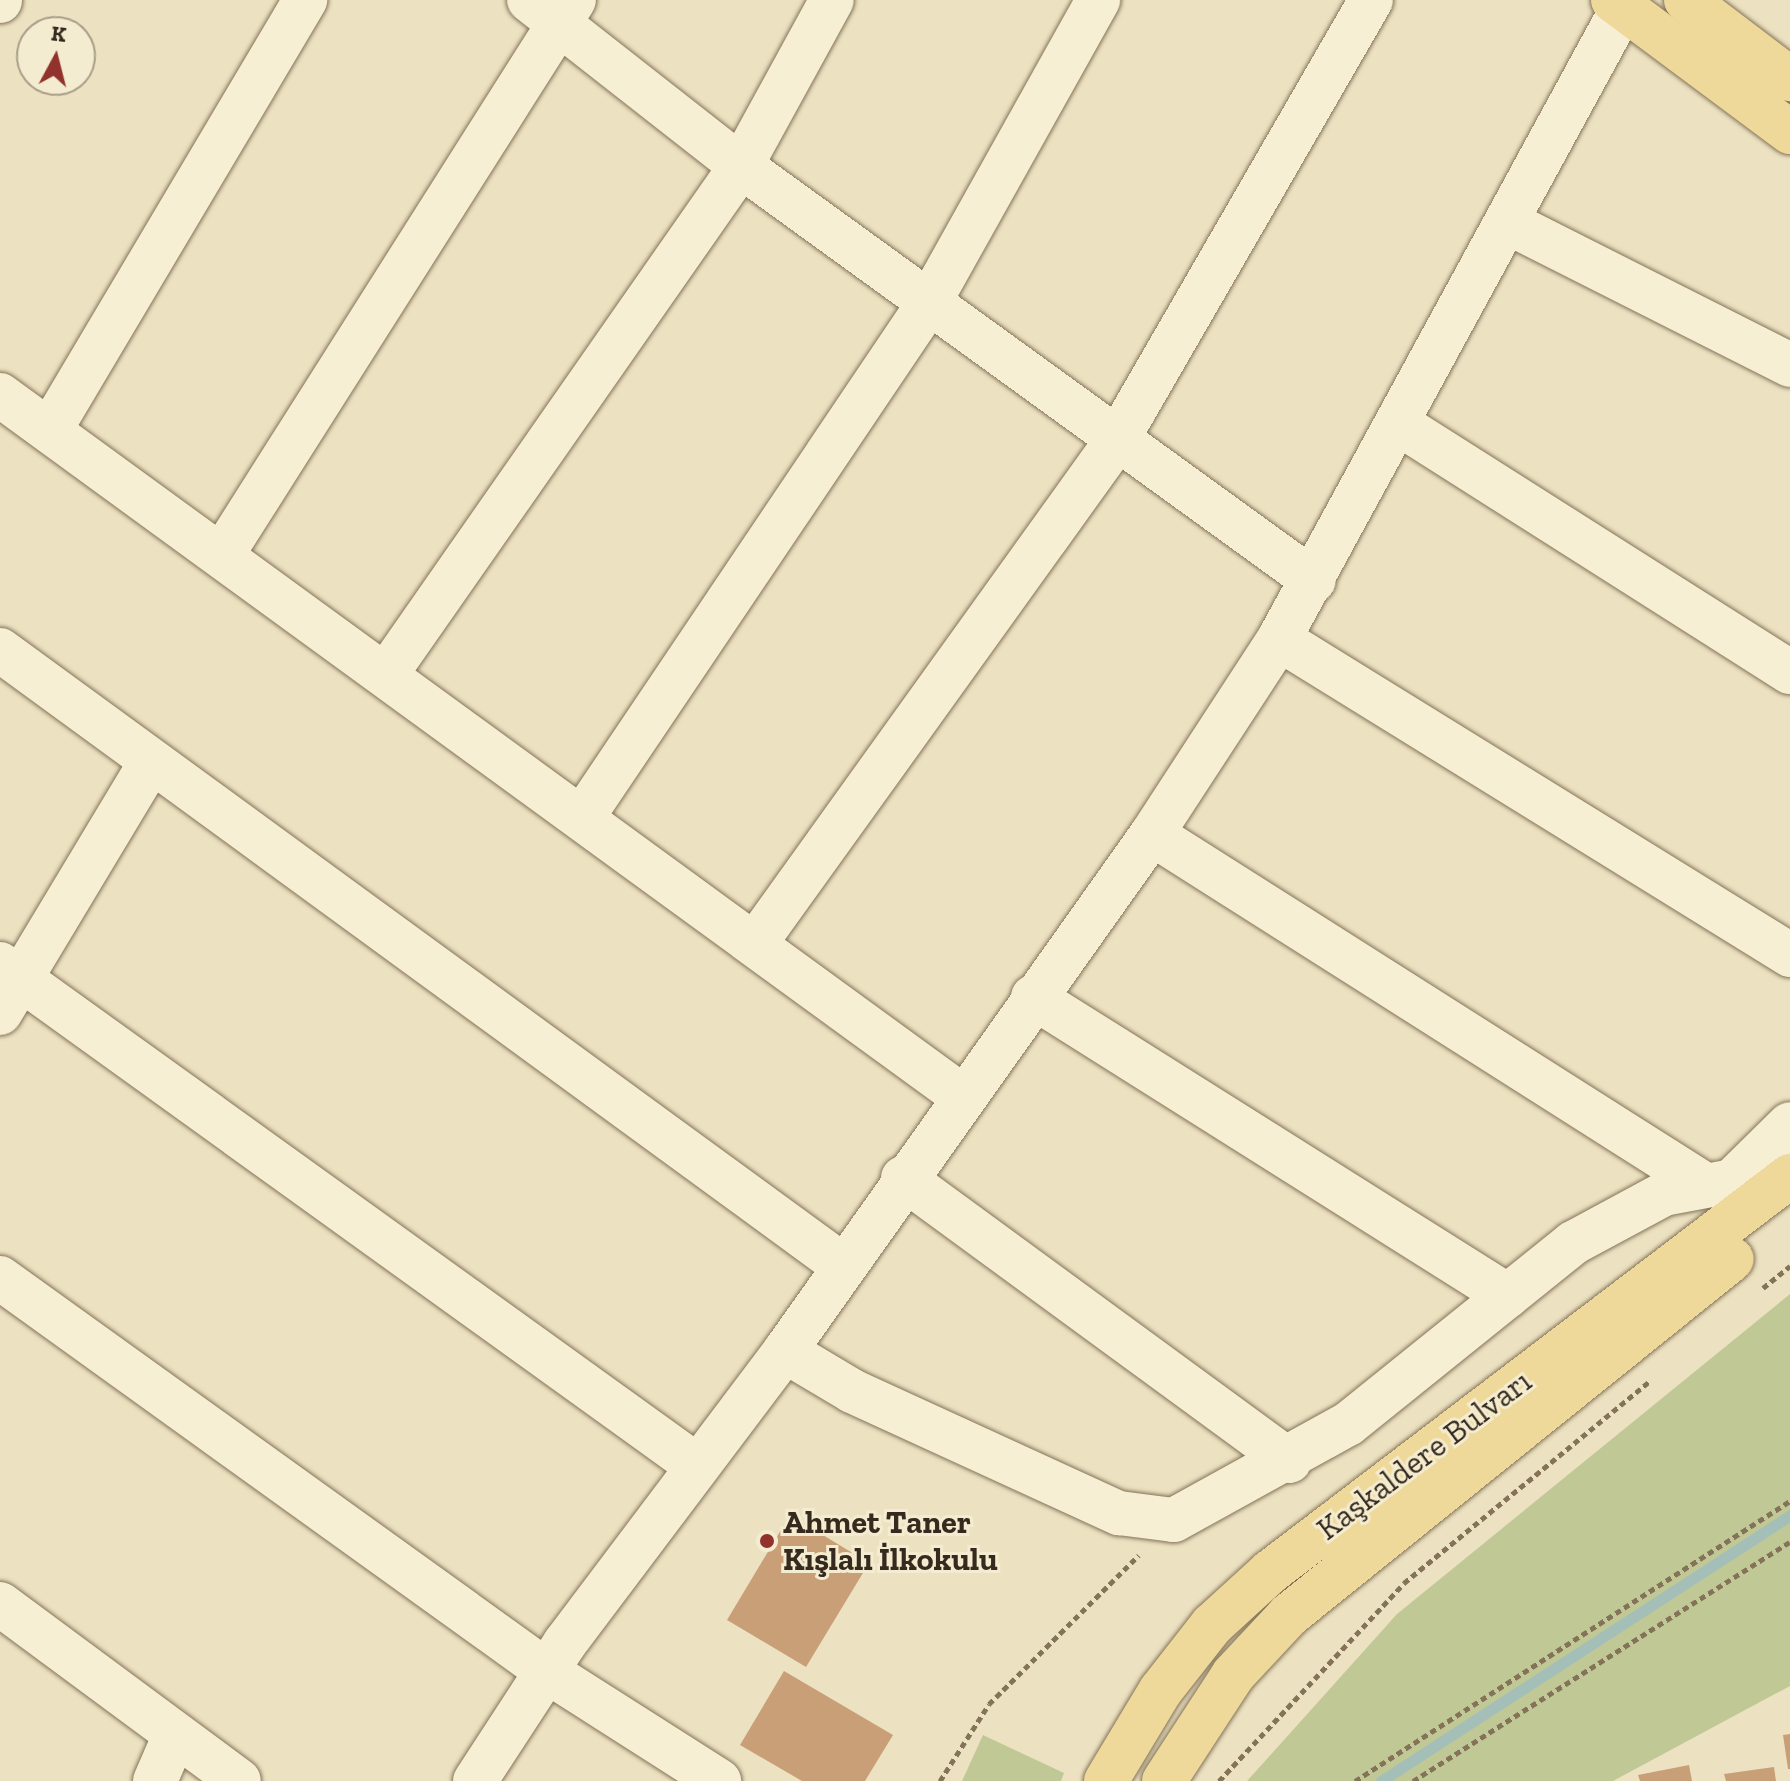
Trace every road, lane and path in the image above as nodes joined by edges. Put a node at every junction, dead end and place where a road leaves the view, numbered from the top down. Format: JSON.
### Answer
{"nodes":[{"id":1,"x":305,"y":0,"type":"edge"},
{"id":2,"x":832,"y":0,"type":"edge"},
{"id":3,"x":1098,"y":0,"type":"edge"},
{"id":4,"x":1371,"y":0,"type":"edge"},
{"id":5,"x":1686,"y":0,"type":"edge"},
{"id":6,"x":1621,"y":2,"type":"edge"},
{"id":7,"x":555,"y":8,"type":"edge"},
{"id":8,"x":1790,"y":79,"type":"edge"},
{"id":9,"x":1790,"y":132,"type":"edge"},
{"id":10,"x":741,"y":166,"type":"junction"},
{"id":11,"x":1509,"y":223,"type":"junction"},
{"id":12,"x":930,"y":301,"type":"junction"},
{"id":13,"x":1790,"y":365,"type":"edge"},
{"id":14,"x":0,"y":395,"type":"edge"},
{"id":15,"x":1399,"y":424,"type":"junction"},
{"id":16,"x":50,"y":430,"type":"junction"},
{"id":17,"x":1117,"y":440,"type":"junction"},
{"id":18,"x":222,"y":555,"type":"junction"},
{"id":19,"x":1314,"y":581,"type":"junction"},
{"id":20,"x":1279,"y":639,"type":"junction"},
{"id":21,"x":0,"y":650,"type":"edge"},
{"id":22,"x":1790,"y":672,"type":"edge"},
{"id":23,"x":387,"y":673,"type":"junction"},
{"id":24,"x":151,"y":762,"type":"junction"},
{"id":25,"x":584,"y":815,"type":"junction"},
{"id":26,"x":1152,"y":834,"type":"junction"},
{"id":27,"x":757,"y":941,"type":"junction"},
{"id":28,"x":1790,"y":955,"type":"edge"},
{"id":29,"x":7,"y":985,"type":"edge"},
{"id":30,"x":1033,"y":997,"type":"junction"},
{"id":31,"x":962,"y":1096,"type":"junction"},
{"id":32,"x":1790,"y":1124,"type":"edge"},
{"id":33,"x":1790,"y":1176,"type":"edge"},
{"id":34,"x":903,"y":1178,"type":"junction"},
{"id":35,"x":1705,"y":1185,"type":"junction"},
{"id":36,"x":1790,"y":1213,"type":"edge"},
{"id":37,"x":842,"y":1265,"type":"junction"},
{"id":38,"x":1790,"y":1266,"type":"edge"},
{"id":39,"x":0,"y":1278,"type":"edge"},
{"id":40,"x":1754,"y":1295,"type":"dead end"},
{"id":41,"x":1508,"y":1296,"type":"junction"},
{"id":42,"x":785,"y":1351,"type":"junction"},
{"id":43,"x":1657,"y":1375,"type":"dead end"},
{"id":44,"x":1289,"y":1461,"type":"junction"},
{"id":45,"x":696,"y":1465,"type":"junction"},
{"id":46,"x":1790,"y":1501,"type":"edge"},
{"id":47,"x":1174,"y":1520,"type":"junction"},
{"id":48,"x":1790,"y":1542,"type":"edge"},
{"id":49,"x":0,"y":1604,"type":"edge"},
{"id":50,"x":548,"y":1672,"type":"junction"},
{"id":51,"x":175,"y":1735,"type":"junction"},
{"id":52,"x":155,"y":1781,"type":"edge"},
{"id":53,"x":239,"y":1781,"type":"edge"},
{"id":54,"x":475,"y":1781,"type":"edge"},
{"id":55,"x":719,"y":1781,"type":"edge"},
{"id":56,"x":940,"y":1781,"type":"edge"},
{"id":57,"x":1106,"y":1781,"type":"edge"},
{"id":58,"x":1164,"y":1781,"type":"edge"},
{"id":59,"x":1219,"y":1781,"type":"edge"},
{"id":60,"x":1355,"y":1781,"type":"edge"},
{"id":61,"x":1413,"y":1781,"type":"edge"}],
"edges":[{"from":1,"to":16,"type":"street"},
{"from":2,"to":10,"type":"street"},
{"from":3,"to":12,"type":"street"},
{"from":4,"to":17,"type":"street"},
{"from":5,"to":8,"type":"main road"},
{"from":6,"to":9,"type":"main road"},
{"from":6,"to":11,"type":"street"},
{"from":7,"to":10,"type":"street"},
{"from":7,"to":18,"type":"street"},
{"from":10,"to":12,"type":"street"},
{"from":10,"to":23,"type":"street"},
{"from":11,"to":13,"type":"street"},
{"from":11,"to":15,"type":"street"},
{"from":12,"to":17,"type":"street"},
{"from":12,"to":25,"type":"street"},
{"from":14,"to":16,"type":"street"},
{"from":15,"to":19,"type":"street"},
{"from":15,"to":22,"type":"street"},
{"from":16,"to":18,"type":"street"},
{"from":17,"to":19,"type":"street"},
{"from":17,"to":27,"type":"street"},
{"from":18,"to":23,"type":"street"},
{"from":19,"to":20,"type":"street"},
{"from":20,"to":26,"type":"street"},
{"from":20,"to":28,"type":"street"},
{"from":21,"to":24,"type":"street"},
{"from":23,"to":25,"type":"street"},
{"from":24,"to":29,"type":"street"},
{"from":24,"to":37,"type":"street"},
{"from":25,"to":27,"type":"street"},
{"from":26,"to":30,"type":"street"},
{"from":26,"to":35,"type":"street"},
{"from":27,"to":31,"type":"street"},
{"from":29,"to":45,"type":"street"},
{"from":30,"to":31,"type":"street"},
{"from":30,"to":41,"type":"street"},
{"from":31,"to":34,"type":"street"},
{"from":32,"to":35,"type":"street"},
{"from":33,"to":57,"type":"main road","name":"Kaşkaldere Bulvarı"},
{"from":34,"to":37,"type":"street"},
{"from":34,"to":44,"type":"street"},
{"from":35,"to":41,"type":"street"},
{"from":36,"to":58,"type":"main road","name":"Kaşkaldere Bulvarı"},
{"from":37,"to":42,"type":"street"},
{"from":38,"to":40,"type":"path"},
{"from":39,"to":50,"type":"street"},
{"from":41,"to":44,"type":"street"},
{"from":42,"to":45,"type":"street"},
{"from":42,"to":47,"type":"street"},
{"from":43,"to":59,"type":"path"},
{"from":44,"to":47,"type":"street"},
{"from":45,"to":50,"type":"street"},
{"from":46,"to":60,"type":"path"},
{"from":47,"to":56,"type":"path"},
{"from":48,"to":61,"type":"path"},
{"from":49,"to":51,"type":"street"},
{"from":50,"to":54,"type":"street"},
{"from":50,"to":55,"type":"street"},
{"from":51,"to":52,"type":"street"},
{"from":51,"to":53,"type":"street"}]}
